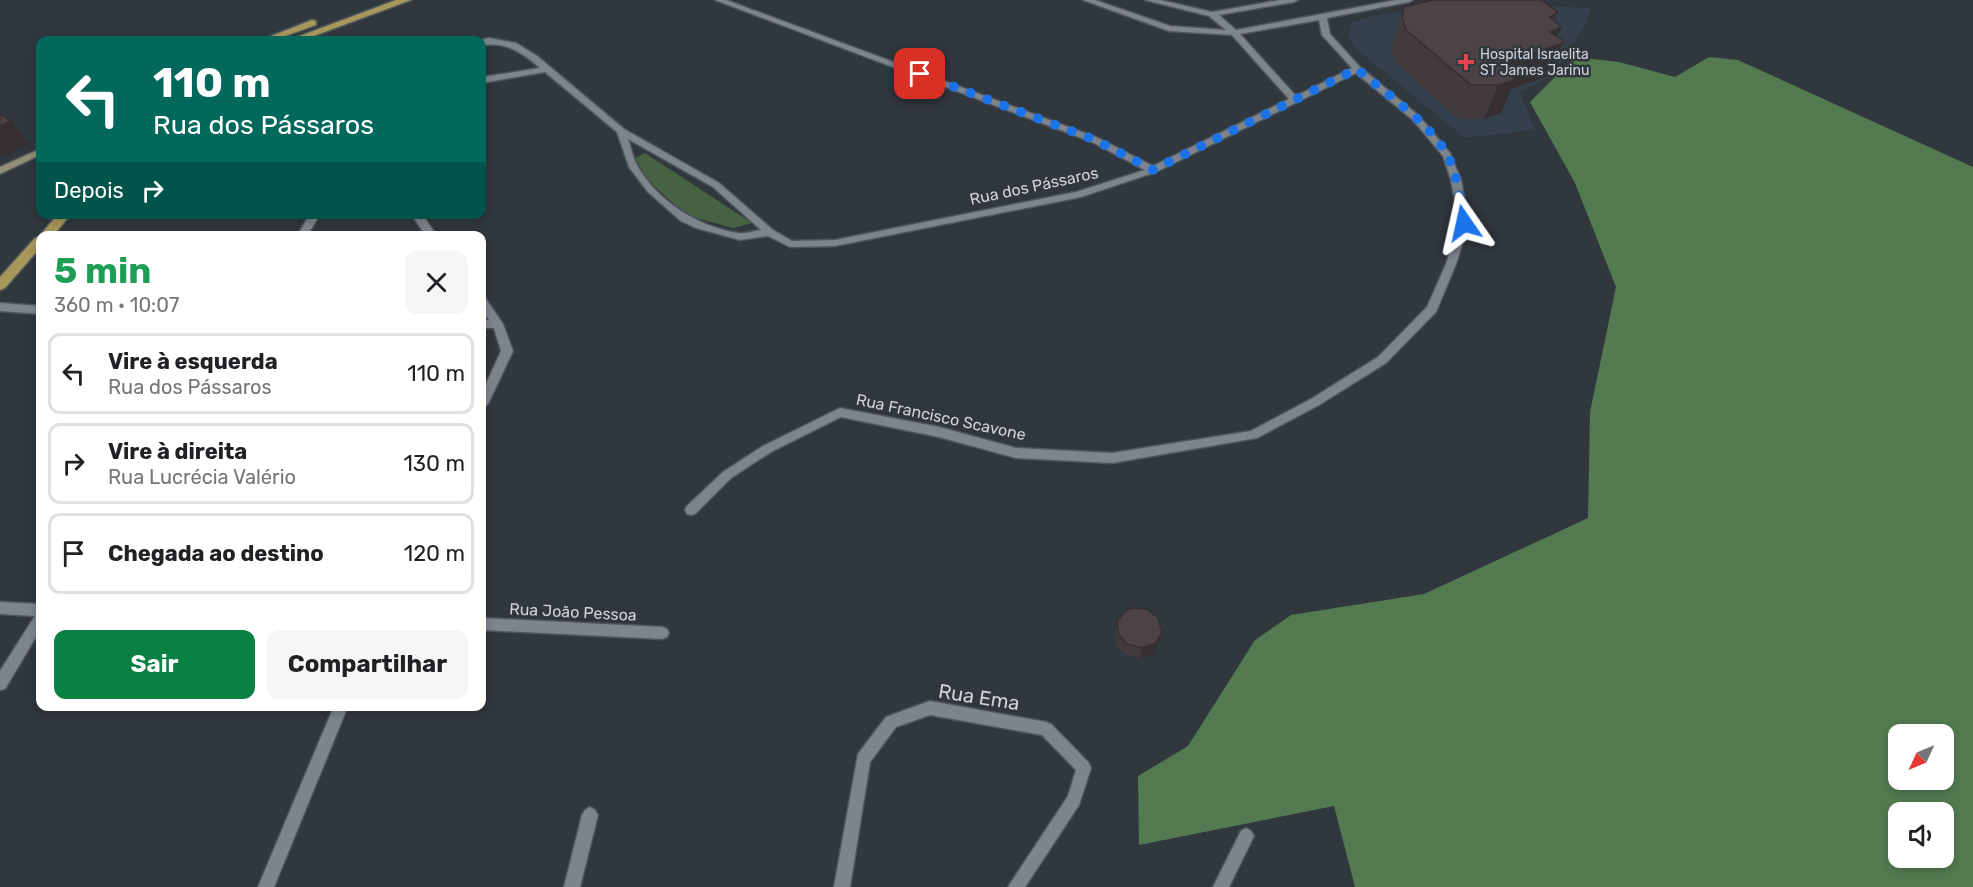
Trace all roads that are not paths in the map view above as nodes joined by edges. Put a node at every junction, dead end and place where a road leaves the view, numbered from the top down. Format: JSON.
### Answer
{"nodes":[{"id":1,"x":377,"y":0,"type":"edge"},
{"id":2,"x":406,"y":0,"type":"edge"},
{"id":3,"x":721,"y":0,"type":"edge"},
{"id":4,"x":1087,"y":0,"type":"edge"},
{"id":5,"x":1149,"y":0,"type":"edge"},
{"id":6,"x":1294,"y":0,"type":"edge"},
{"id":7,"x":1409,"y":0,"type":"edge"},
{"id":8,"x":1212,"y":14,"type":"junction"},
{"id":9,"x":1322,"y":16,"type":"junction"},
{"id":10,"x":1234,"y":33,"type":"junction"},
{"id":11,"x":277,"y":36,"type":"edge"},
{"id":12,"x":305,"y":36,"type":"edge"},
{"id":13,"x":486,"y":42,"type":"edge"},
{"id":14,"x":548,"y":69,"type":"junction"},
{"id":15,"x":1357,"y":69,"type":"junction"},
{"id":16,"x":486,"y":79,"type":"edge"},
{"id":17,"x":1294,"y":99,"type":"junction"},
{"id":18,"x":621,"y":131,"type":"junction"},
{"id":19,"x":36,"y":154,"type":"edge"},
{"id":20,"x":1153,"y":170,"type":"junction"},
{"id":21,"x":0,"y":171,"type":"edge"},
{"id":22,"x":61,"y":219,"type":"edge"},
{"id":23,"x":50,"y":231,"type":"edge"},
{"id":24,"x":769,"y":232,"type":"junction"},
{"id":25,"x":36,"y":245,"type":"edge"},
{"id":26,"x":0,"y":285,"type":"edge"},
{"id":27,"x":0,"y":307,"type":"edge"},
{"id":28,"x":486,"y":308,"type":"edge"},
{"id":29,"x":36,"y":310,"type":"edge"},
{"id":30,"x":486,"y":324,"type":"edge"},
{"id":31,"x":498,"y":324,"type":"junction"},
{"id":32,"x":486,"y":396,"type":"edge"},
{"id":33,"x":691,"y":510,"type":"dead end"},
{"id":34,"x":0,"y":608,"type":"edge"},
{"id":35,"x":36,"y":610,"type":"edge"},
{"id":36,"x":486,"y":624,"type":"edge"},
{"id":37,"x":36,"y":626,"type":"edge"},
{"id":38,"x":662,"y":633,"type":"dead end"},
{"id":39,"x":0,"y":684,"type":"edge"},
{"id":40,"x":339,"y":711,"type":"edge"},
{"id":41,"x":590,"y":815,"type":"dead end"},
{"id":42,"x":1246,"y":836,"type":"dead end"},
{"id":43,"x":266,"y":887,"type":"edge"},
{"id":44,"x":572,"y":887,"type":"edge"},
{"id":45,"x":842,"y":887,"type":"edge"},
{"id":46,"x":1016,"y":887,"type":"edge"},
{"id":47,"x":1221,"y":887,"type":"edge"}],
"edges":[{"from":1,"to":11,"type":"main road"},
{"from":2,"to":12,"type":"main road"},
{"from":3,"to":20,"type":"street"},
{"from":4,"to":10,"type":"street"},
{"from":5,"to":8,"type":"street"},
{"from":6,"to":8,"type":"street"},
{"from":7,"to":9,"type":"street"},
{"from":8,"to":10,"type":"street"},
{"from":9,"to":10,"type":"street"},
{"from":9,"to":15,"type":"street","name":"Rua Francisco Scavone"},
{"from":10,"to":17,"type":"street"},
{"from":13,"to":14,"type":"street","name":"Rua dos Pássaros"},
{"from":14,"to":16,"type":"street"},
{"from":14,"to":18,"type":"street","name":"Rua dos Pássaros"},
{"from":15,"to":17,"type":"street","name":"Rua dos Pássaros"},
{"from":15,"to":33,"type":"street","name":"Rua Francisco Scavone"},
{"from":17,"to":20,"type":"street","name":"Rua dos Pássaros"},
{"from":18,"to":24,"type":"street","name":"Rua dos Pássaros"},
{"from":18,"to":24,"type":"street"},
{"from":19,"to":21,"type":"main road"},
{"from":20,"to":24,"type":"street","name":"Rua dos Pássaros"},
{"from":22,"to":23,"type":"main road"},
{"from":25,"to":26,"type":"main road"},
{"from":27,"to":29,"type":"street"},
{"from":28,"to":31,"type":"street"},
{"from":30,"to":31,"type":"street"},
{"from":31,"to":32,"type":"street"},
{"from":34,"to":35,"type":"street"},
{"from":36,"to":38,"type":"street","name":"Rua João Pessoa"},
{"from":37,"to":39,"type":"street"},
{"from":40,"to":43,"type":"street"},
{"from":41,"to":44,"type":"street"},
{"from":42,"to":47,"type":"street"},
{"from":45,"to":46,"type":"street","name":"Rua Ema"}]}
